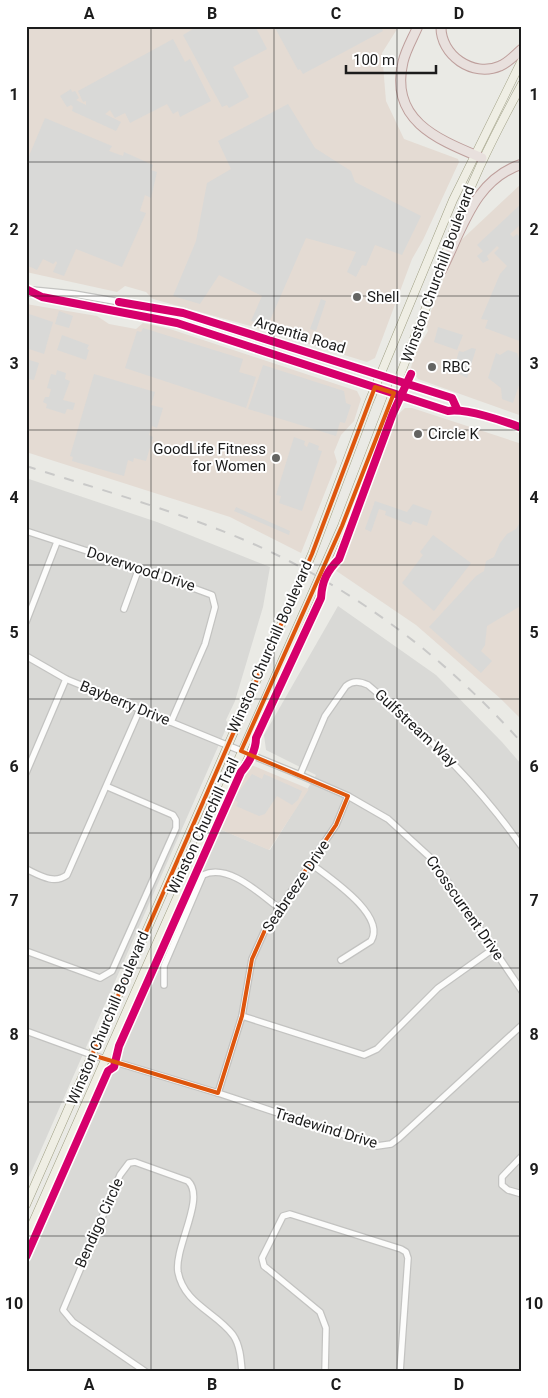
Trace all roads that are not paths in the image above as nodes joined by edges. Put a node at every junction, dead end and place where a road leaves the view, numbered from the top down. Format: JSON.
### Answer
{"nodes":[{"id":1,"x":418,"y":26,"type":"edge"},
{"id":2,"x":441,"y":26,"type":"edge"},
{"id":3,"x":522,"y":49,"type":"edge"},
{"id":4,"x":522,"y":60,"type":"edge"},
{"id":5,"x":522,"y":84,"type":"edge"},
{"id":6,"x":478,"y":156,"type":"junction"},
{"id":7,"x":522,"y":164,"type":"edge"},
{"id":8,"x":440,"y":271,"type":"junction"},
{"id":9,"x":28,"y":289,"type":"edge"},
{"id":10,"x":381,"y":375,"type":"junction"},
{"id":11,"x":399,"y":380,"type":"junction"},
{"id":12,"x":375,"y":388,"type":"junction"},
{"id":13,"x":394,"y":393,"type":"junction"},
{"id":14,"x":457,"y":410,"type":"junction"},
{"id":15,"x":522,"y":428,"type":"edge"},
{"id":16,"x":26,"y":530,"type":"edge"},
{"id":17,"x":57,"y":542,"type":"junction"},
{"id":18,"x":139,"y":568,"type":"junction"},
{"id":19,"x":124,"y":609,"type":"dead end"},
{"id":20,"x":26,"y":622,"type":"edge"},
{"id":21,"x":26,"y":656,"type":"edge"},
{"id":22,"x":66,"y":679,"type":"junction"},
{"id":23,"x":140,"y":709,"type":"junction"},
{"id":24,"x":171,"y":722,"type":"junction"},
{"id":25,"x":227,"y":744,"type":"junction"},
{"id":26,"x":241,"y":751,"type":"junction"},
{"id":27,"x":26,"y":773,"type":"edge"},
{"id":28,"x":300,"y":775,"type":"junction"},
{"id":29,"x":108,"y":787,"type":"junction"},
{"id":30,"x":348,"y":796,"type":"junction"},
{"id":31,"x":522,"y":847,"type":"edge"},
{"id":32,"x":310,"y":863,"type":"junction"},
{"id":33,"x":26,"y":869,"type":"edge"},
{"id":34,"x":279,"y":908,"type":"junction"},
{"id":35,"x":493,"y":949,"type":"junction"},
{"id":36,"x":26,"y":951,"type":"edge"},
{"id":37,"x":341,"y":960,"type":"dead end"},
{"id":38,"x":164,"y":985,"type":"dead end"},
{"id":39,"x":522,"y":991,"type":"edge"},
{"id":40,"x":242,"y":1016,"type":"junction"},
{"id":41,"x":522,"y":1025,"type":"edge"},
{"id":42,"x":26,"y":1031,"type":"edge"},
{"id":43,"x":92,"y":1055,"type":"junction"},
{"id":44,"x":105,"y":1059,"type":"junction"},
{"id":45,"x":218,"y":1093,"type":"junction"},
{"id":46,"x":522,"y":1156,"type":"edge"},
{"id":47,"x":522,"y":1194,"type":"edge"},
{"id":48,"x":26,"y":1205,"type":"edge"},
{"id":49,"x":26,"y":1238,"type":"edge"},
{"id":50,"x":146,"y":1372,"type":"edge"},
{"id":51,"x":242,"y":1372,"type":"edge"},
{"id":52,"x":325,"y":1372,"type":"edge"},
{"id":53,"x":400,"y":1372,"type":"edge"}],
"edges":[{"from":1,"to":6,"type":"highway"},
{"from":2,"to":3,"type":"highway"},
{"from":4,"to":6,"type":"main road","name":"Winston Churchill Boulevard"},
{"from":5,"to":6,"type":"main road","name":"Winston Churchill Boulevard"},
{"from":6,"to":8,"type":"main road","name":"Winston Churchill Boulevard"},
{"from":6,"to":10,"type":"main road","name":"Winston Churchill Boulevard"},
{"from":7,"to":8,"type":"highway"},
{"from":8,"to":11,"type":"main road","name":"Winston Churchill Boulevard"},
{"from":9,"to":10,"type":"street","name":"Argentia Road"},
{"from":9,"to":12,"type":"street","name":"Argentia Road"},
{"from":10,"to":11,"type":"street","name":"Argentia Road"},
{"from":10,"to":12,"type":"main road","name":"Winston Churchill Boulevard"},
{"from":11,"to":13,"type":"main road","name":"Winston Churchill Boulevard"},
{"from":11,"to":14,"type":"street","name":"Argentia Road"},
{"from":12,"to":13,"type":"street","name":"Argentia Road"},
{"from":12,"to":25,"type":"main road","name":"Winston Churchill Boulevard"},
{"from":13,"to":14,"type":"street","name":"Argentia Road"},
{"from":13,"to":26,"type":"main road","name":"Winston Churchill Boulevard"},
{"from":14,"to":15,"type":"street","name":"Argentia Road"},
{"from":16,"to":17,"type":"street","name":"Doverwood Drive"},
{"from":17,"to":18,"type":"street","name":"Doverwood Drive"},
{"from":17,"to":20,"type":"street"},
{"from":18,"to":19,"type":"street"},
{"from":18,"to":24,"type":"street","name":"Doverwood Drive"},
{"from":21,"to":22,"type":"street","name":"Bayberry Drive"},
{"from":22,"to":23,"type":"street","name":"Bayberry Drive"},
{"from":22,"to":27,"type":"street"},
{"from":23,"to":24,"type":"street","name":"Bayberry Drive"},
{"from":23,"to":29,"type":"street"},
{"from":24,"to":25,"type":"street","name":"Bayberry Drive"},
{"from":25,"to":26,"type":"street","name":"Bayberry Drive"},
{"from":25,"to":43,"type":"main road","name":"Winston Churchill Boulevard"},
{"from":26,"to":28,"type":"street","name":"Crosscurrent Drive"},
{"from":26,"to":44,"type":"main road","name":"Winston Churchill Boulevard"},
{"from":28,"to":30,"type":"street","name":"Crosscurrent Drive"},
{"from":28,"to":31,"type":"street","name":"Gulfstream Way"},
{"from":29,"to":33,"type":"street"},
{"from":29,"to":36,"type":"street"},
{"from":30,"to":32,"type":"street","name":"Seabreeze Drive"},
{"from":30,"to":35,"type":"street","name":"Crosscurrent Drive"},
{"from":32,"to":34,"type":"street","name":"Seabreeze Drive"},
{"from":32,"to":37,"type":"street"},
{"from":34,"to":38,"type":"street"},
{"from":34,"to":40,"type":"street","name":"Seabreeze Drive"},
{"from":35,"to":39,"type":"street","name":"Crosscurrent Drive"},
{"from":35,"to":40,"type":"street"},
{"from":40,"to":45,"type":"street","name":"Seabreeze Drive"},
{"from":41,"to":45,"type":"street","name":"Tradewind Drive"},
{"from":42,"to":43,"type":"street","name":"Tradewind Drive"},
{"from":43,"to":44,"type":"street","name":"Tradewind Drive"},
{"from":43,"to":48,"type":"main road","name":"Winston Churchill Boulevard"},
{"from":44,"to":45,"type":"street","name":"Tradewind Drive"},
{"from":44,"to":49,"type":"main road","name":"Winston Churchill Boulevard"},
{"from":46,"to":47,"type":"street"},
{"from":50,"to":51,"type":"street","name":"Bendigo Circle"},
{"from":52,"to":53,"type":"street"}]}
